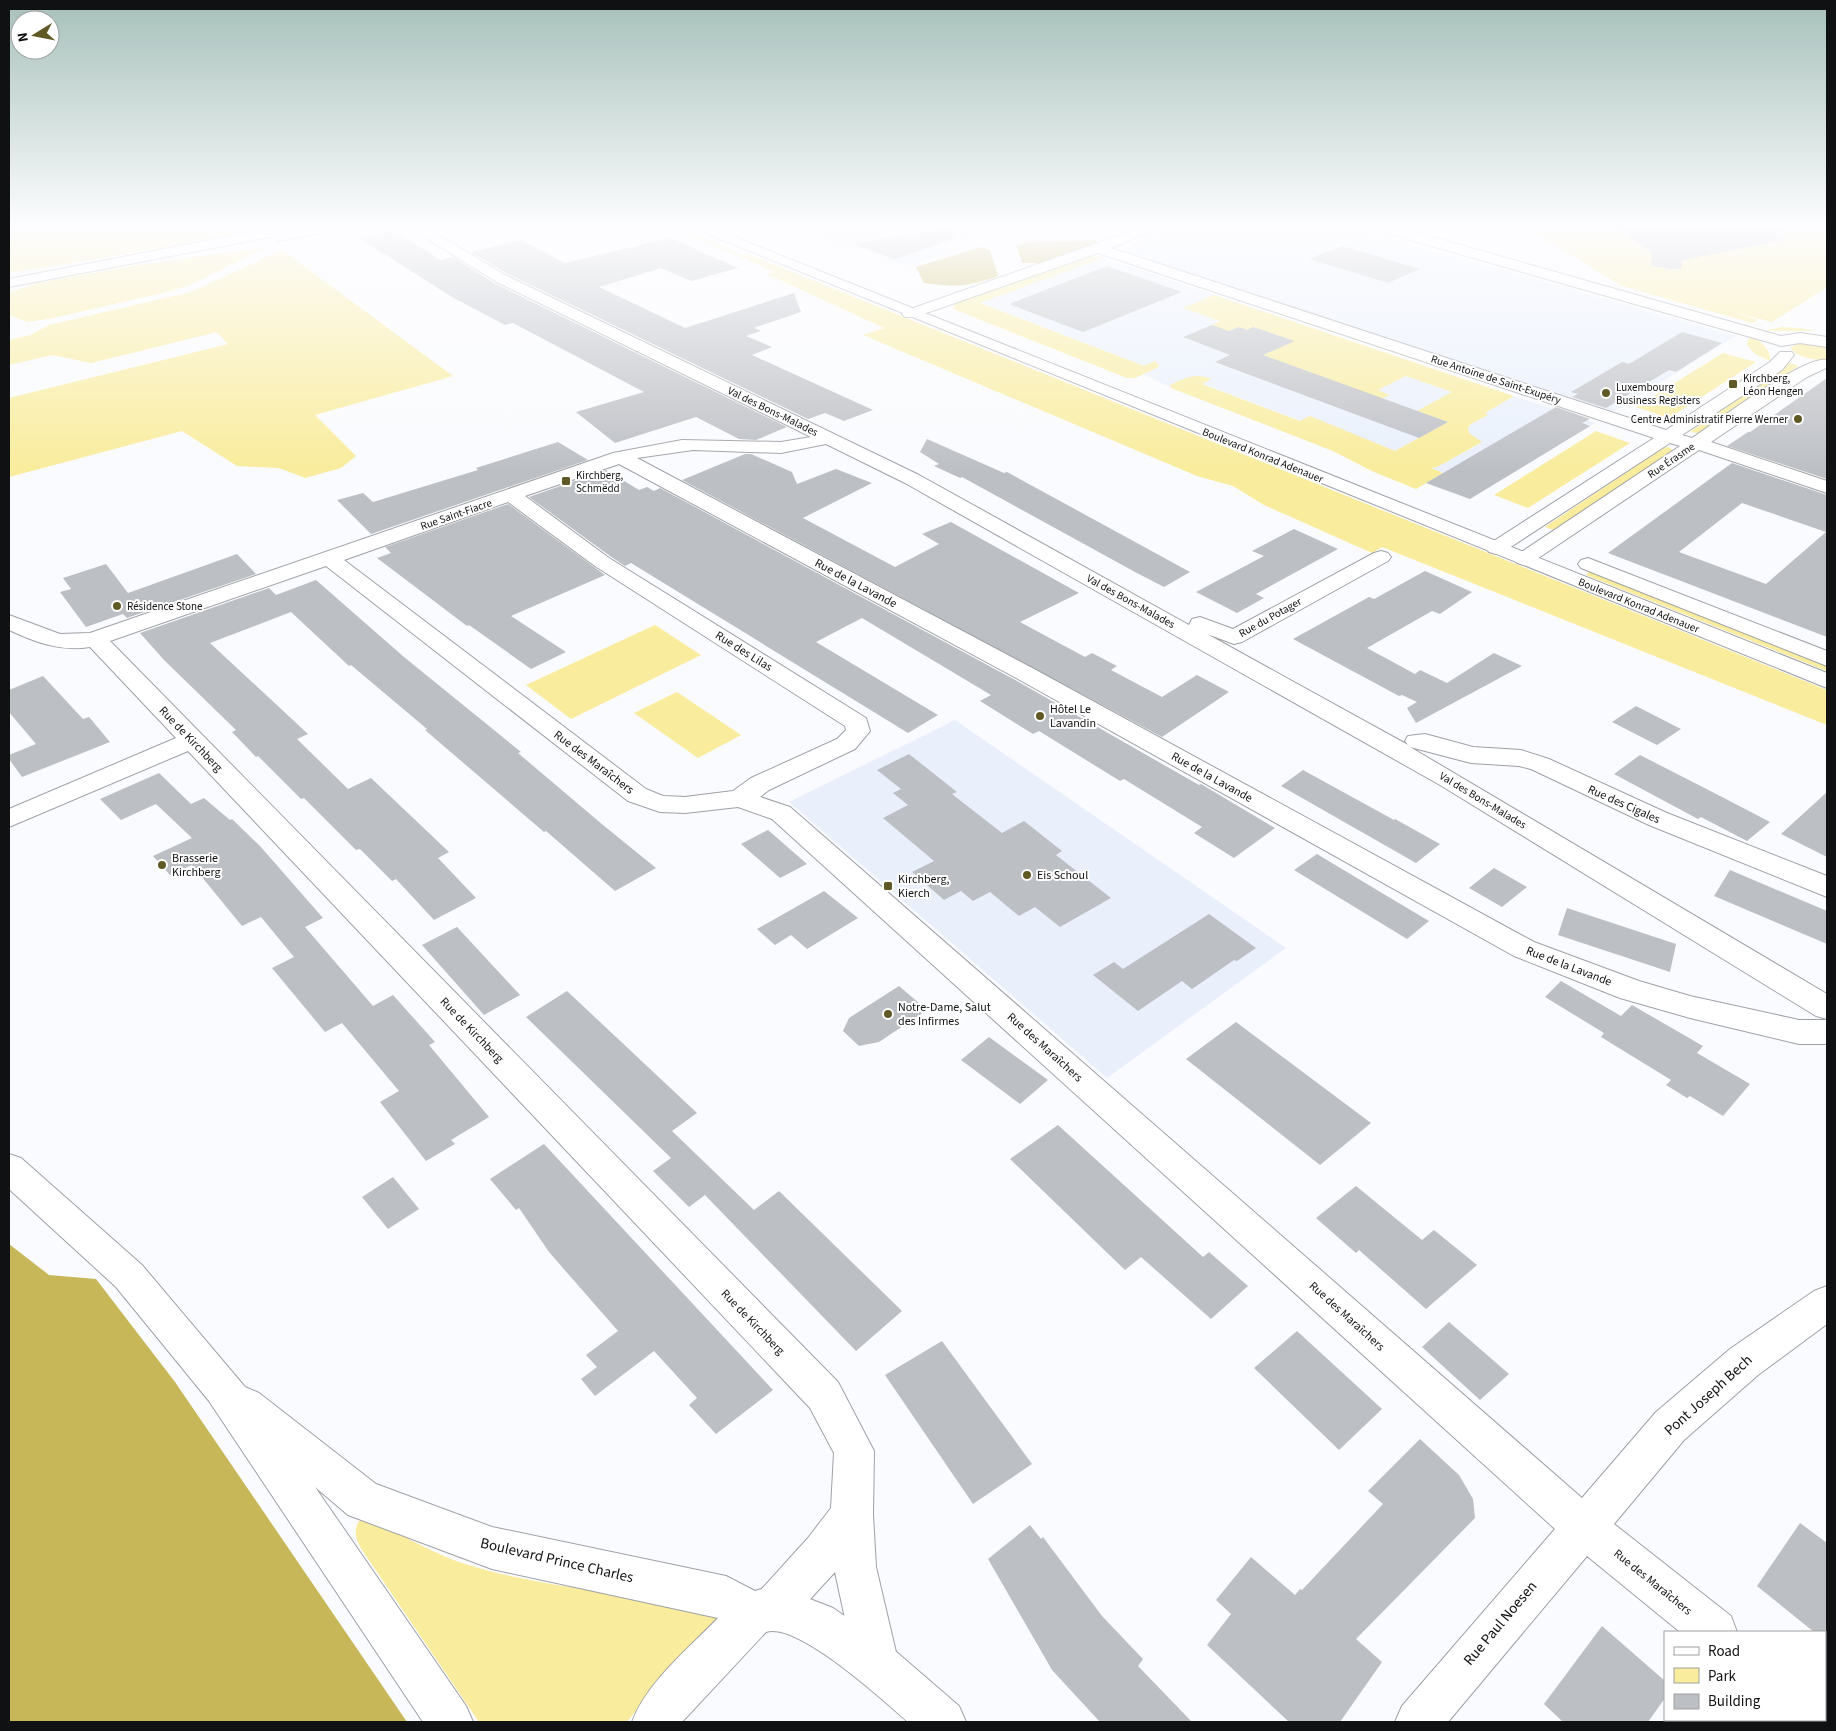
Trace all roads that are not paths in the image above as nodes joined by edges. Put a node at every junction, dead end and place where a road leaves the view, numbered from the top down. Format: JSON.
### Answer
{"nodes":[{"id":1,"x":563,"y":309,"type":"edge"},
{"id":2,"x":897,"y":309,"type":"edge"},
{"id":3,"x":924,"y":309,"type":"edge"},
{"id":4,"x":939,"y":309,"type":"edge"},
{"id":5,"x":1282,"y":309,"type":"edge"},
{"id":6,"x":1653,"y":309,"type":"edge"},
{"id":7,"x":910,"y":314,"type":"junction"},
{"id":8,"x":1827,"y":334,"type":"edge"},
{"id":9,"x":1809,"y":339,"type":"junction"},
{"id":10,"x":1827,"y":342,"type":"edge"},
{"id":11,"x":1784,"y":348,"type":"junction"},
{"id":12,"x":1824,"y":364,"type":"edge"},
{"id":13,"x":1668,"y":436,"type":"junction"},
{"id":14,"x":826,"y":438,"type":"junction"},
{"id":15,"x":1695,"y":444,"type":"junction"},
{"id":16,"x":620,"y":457,"type":"junction"},
{"id":17,"x":1315,"y":457,"type":"dead end"},
{"id":18,"x":1827,"y":487,"type":"edge"},
{"id":19,"x":511,"y":495,"type":"junction"},
{"id":20,"x":1503,"y":538,"type":"junction"},
{"id":21,"x":1543,"y":546,"type":"junction"},
{"id":22,"x":1381,"y":557,"type":"dead end"},
{"id":23,"x":329,"y":558,"type":"junction"},
{"id":24,"x":1524,"y":559,"type":"junction"},
{"id":25,"x":1153,"y":614,"type":"junction"},
{"id":26,"x":9,"y":622,"type":"edge"},
{"id":27,"x":1234,"y":637,"type":"junction"},
{"id":28,"x":95,"y":639,"type":"junction"},
{"id":29,"x":1827,"y":658,"type":"edge"},
{"id":30,"x":1827,"y":681,"type":"edge"},
{"id":31,"x":192,"y":740,"type":"junction"},
{"id":32,"x":1417,"y":741,"type":"junction"},
{"id":33,"x":740,"y":799,"type":"junction"},
{"id":34,"x":9,"y":819,"type":"edge"},
{"id":35,"x":1522,"y":823,"type":"junction"},
{"id":36,"x":1827,"y":887,"type":"edge"},
{"id":37,"x":1827,"y":1008,"type":"edge"},
{"id":38,"x":1827,"y":1032,"type":"edge"},
{"id":39,"x":9,"y":1168,"type":"edge"},
{"id":40,"x":1827,"y":1303,"type":"edge"},
{"id":41,"x":223,"y":1388,"type":"junction"},
{"id":42,"x":852,"y":1515,"type":"junction"},
{"id":43,"x":1583,"y":1526,"type":"junction"},
{"id":44,"x":763,"y":1610,"type":"junction"},
{"id":45,"x":1714,"y":1631,"type":"edge"},
{"id":46,"x":877,"y":1666,"type":"junction"},
{"id":47,"x":450,"y":1722,"type":"edge"},
{"id":48,"x":655,"y":1722,"type":"edge"},
{"id":49,"x":943,"y":1722,"type":"edge"},
{"id":50,"x":1418,"y":1722,"type":"edge"}],
"edges":[{"from":1,"to":14,"type":"street","name":"Val des Bons-Malades"},
{"from":2,"to":7,"type":"street","name":"Boulevard Konrad Adenauer"},
{"from":3,"to":7,"type":"street"},
{"from":4,"to":17,"type":"street","name":"Boulevard Konrad Adenauer"},
{"from":5,"to":13,"type":"street","name":"Rue Antoine de Saint-Exupéry"},
{"from":6,"to":11,"type":"street"},
{"from":7,"to":20,"type":"street","name":"Boulevard Konrad Adenauer"},
{"from":8,"to":9,"type":"street"},
{"from":9,"to":10,"type":"street"},
{"from":9,"to":11,"type":"street"},
{"from":11,"to":12,"type":"street","name":"Rue Érasme"},
{"from":11,"to":13,"type":"street","name":"Rue Érasme"},
{"from":12,"to":15,"type":"street","name":"Rue Érasme"},
{"from":13,"to":15,"type":"street","name":"Rue Antoine de Saint-Exupéry"},
{"from":13,"to":20,"type":"street","name":"Rue Érasme"},
{"from":14,"to":16,"type":"street","name":"Rue Saint-Fiacre"},
{"from":14,"to":25,"type":"street","name":"Val des Bons-Malades"},
{"from":15,"to":18,"type":"street","name":"Rue Antoine de Saint-Exupéry"},
{"from":15,"to":21,"type":"street","name":"Rue Érasme"},
{"from":16,"to":19,"type":"street","name":"Rue Saint-Fiacre"},
{"from":16,"to":38,"type":"street","name":"Rue de la Lavande"},
{"from":19,"to":23,"type":"street","name":"Rue Saint-Fiacre"},
{"from":19,"to":33,"type":"street","name":"Rue des Lilas"},
{"from":20,"to":21,"type":"street","name":"Boulevard Konrad Adenauer"},
{"from":20,"to":24,"type":"street","name":"Boulevard Konrad Adenauer"},
{"from":21,"to":24,"type":"street","name":"Rue Érasme"},
{"from":21,"to":29,"type":"street","name":"Boulevard Konrad Adenauer"},
{"from":22,"to":27,"type":"street","name":"Rue du Potager"},
{"from":23,"to":28,"type":"street","name":"Rue Saint-Fiacre"},
{"from":23,"to":33,"type":"street","name":"Rue des Maraîchers"},
{"from":24,"to":30,"type":"street","name":"Boulevard Konrad Adenauer"},
{"from":25,"to":27,"type":"street","name":"Rue du Potager"},
{"from":25,"to":35,"type":"street","name":"Val des Bons-Malades"},
{"from":26,"to":28,"type":"street"},
{"from":27,"to":32,"type":"street","name":"Rue des Cigales"},
{"from":28,"to":31,"type":"street","name":"Rue de Kirchberg"},
{"from":31,"to":34,"type":"street"},
{"from":31,"to":42,"type":"street","name":"Rue de Kirchberg"},
{"from":32,"to":35,"type":"street","name":"Rue des Cigales"},
{"from":32,"to":36,"type":"street","name":"Rue des Cigales"},
{"from":33,"to":43,"type":"street","name":"Rue des Maraîchers"},
{"from":35,"to":37,"type":"street","name":"Val des Bons-Malades"},
{"from":39,"to":41,"type":"street","name":"Boulevard Prince Charles"},
{"from":40,"to":43,"type":"street","name":"Pont Joseph Bech"},
{"from":41,"to":44,"type":"street","name":"Boulevard Prince Charles"},
{"from":41,"to":47,"type":"street","name":"Boulevard Prince Charles"},
{"from":42,"to":44,"type":"street"},
{"from":42,"to":46,"type":"street","name":"Rue de Kirchberg"},
{"from":43,"to":45,"type":"street","name":"Rue des Maraîchers"},
{"from":43,"to":50,"type":"street","name":"Rue Paul Noesen"},
{"from":44,"to":46,"type":"street"},
{"from":44,"to":48,"type":"street"},
{"from":46,"to":49,"type":"street"}]}
